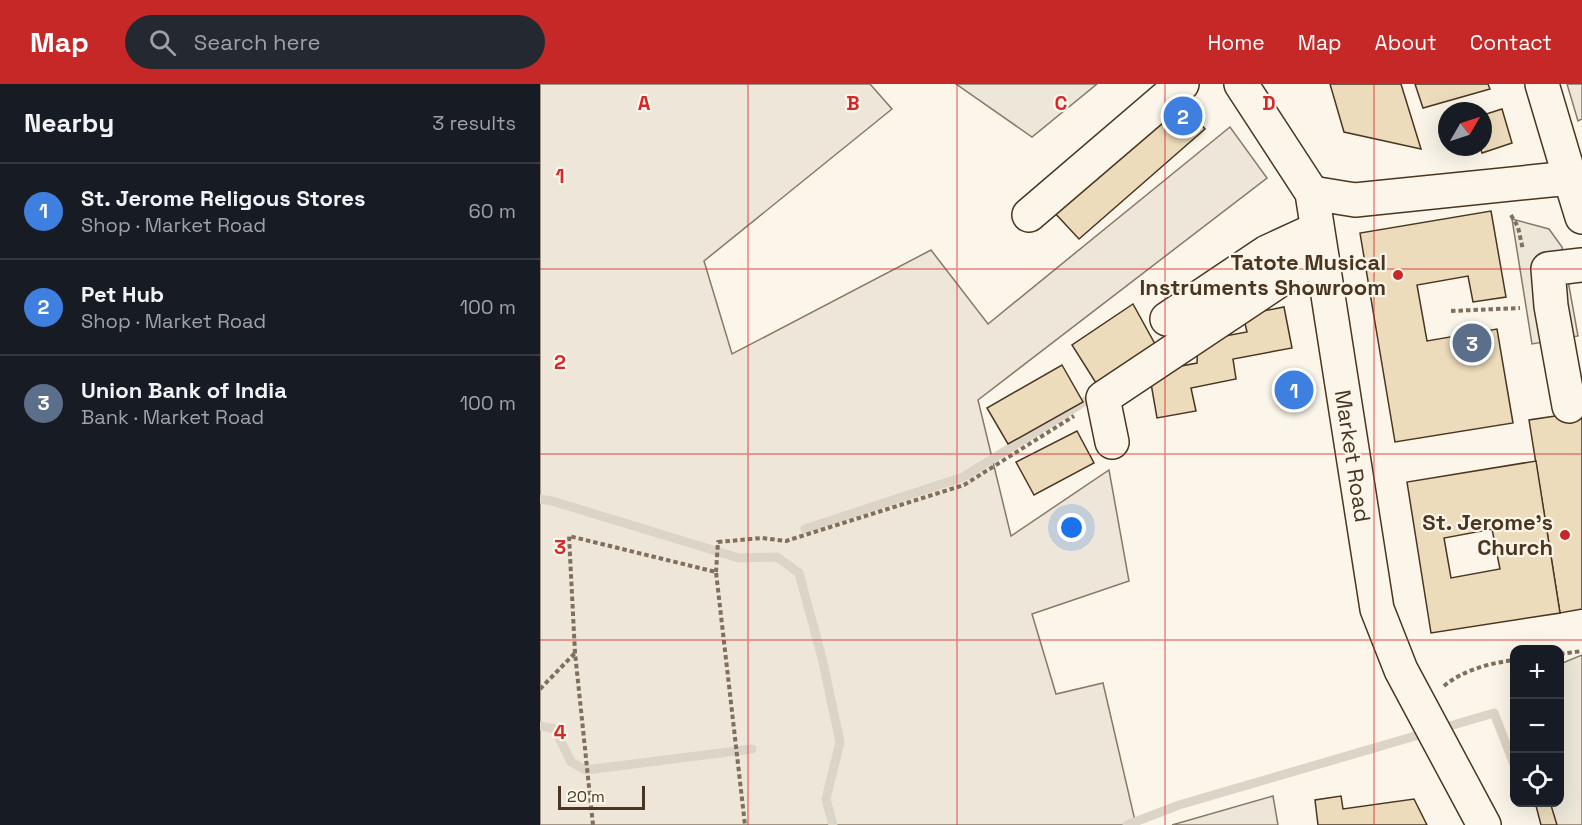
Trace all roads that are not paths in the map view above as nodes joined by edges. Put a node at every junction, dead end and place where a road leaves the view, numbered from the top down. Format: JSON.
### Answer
{"nodes":[{"id":1,"x":1182,"y":84,"type":"edge"},
{"id":2,"x":1241,"y":84,"type":"edge"},
{"id":3,"x":1542,"y":84,"type":"edge"},
{"id":4,"x":1576,"y":170,"type":"edge"},
{"id":5,"x":1312,"y":193,"type":"junction"},
{"id":6,"x":1029,"y":215,"type":"dead end"},
{"id":7,"x":1582,"y":217,"type":"edge"},
{"id":8,"x":1320,"y":243,"type":"junction"},
{"id":9,"x":1582,"y":265,"type":"edge"},
{"id":10,"x":1167,"y":319,"type":"dead end"},
{"id":11,"x":1569,"y":406,"type":"dead end"},
{"id":12,"x":1112,"y":442,"type":"dead end"},
{"id":13,"x":1484,"y":825,"type":"edge"}],
"edges":[{"from":1,"to":6,"type":"main road"},
{"from":2,"to":5,"type":"main road","name":"Market Road"},
{"from":3,"to":4,"type":"main road"},
{"from":4,"to":5,"type":"main road"},
{"from":4,"to":7,"type":"main road"},
{"from":5,"to":8,"type":"main road","name":"Market Road"},
{"from":8,"to":10,"type":"main road"},
{"from":8,"to":12,"type":"main road"},
{"from":8,"to":13,"type":"main road","name":"Market Road"},
{"from":9,"to":11,"type":"main road"}]}
